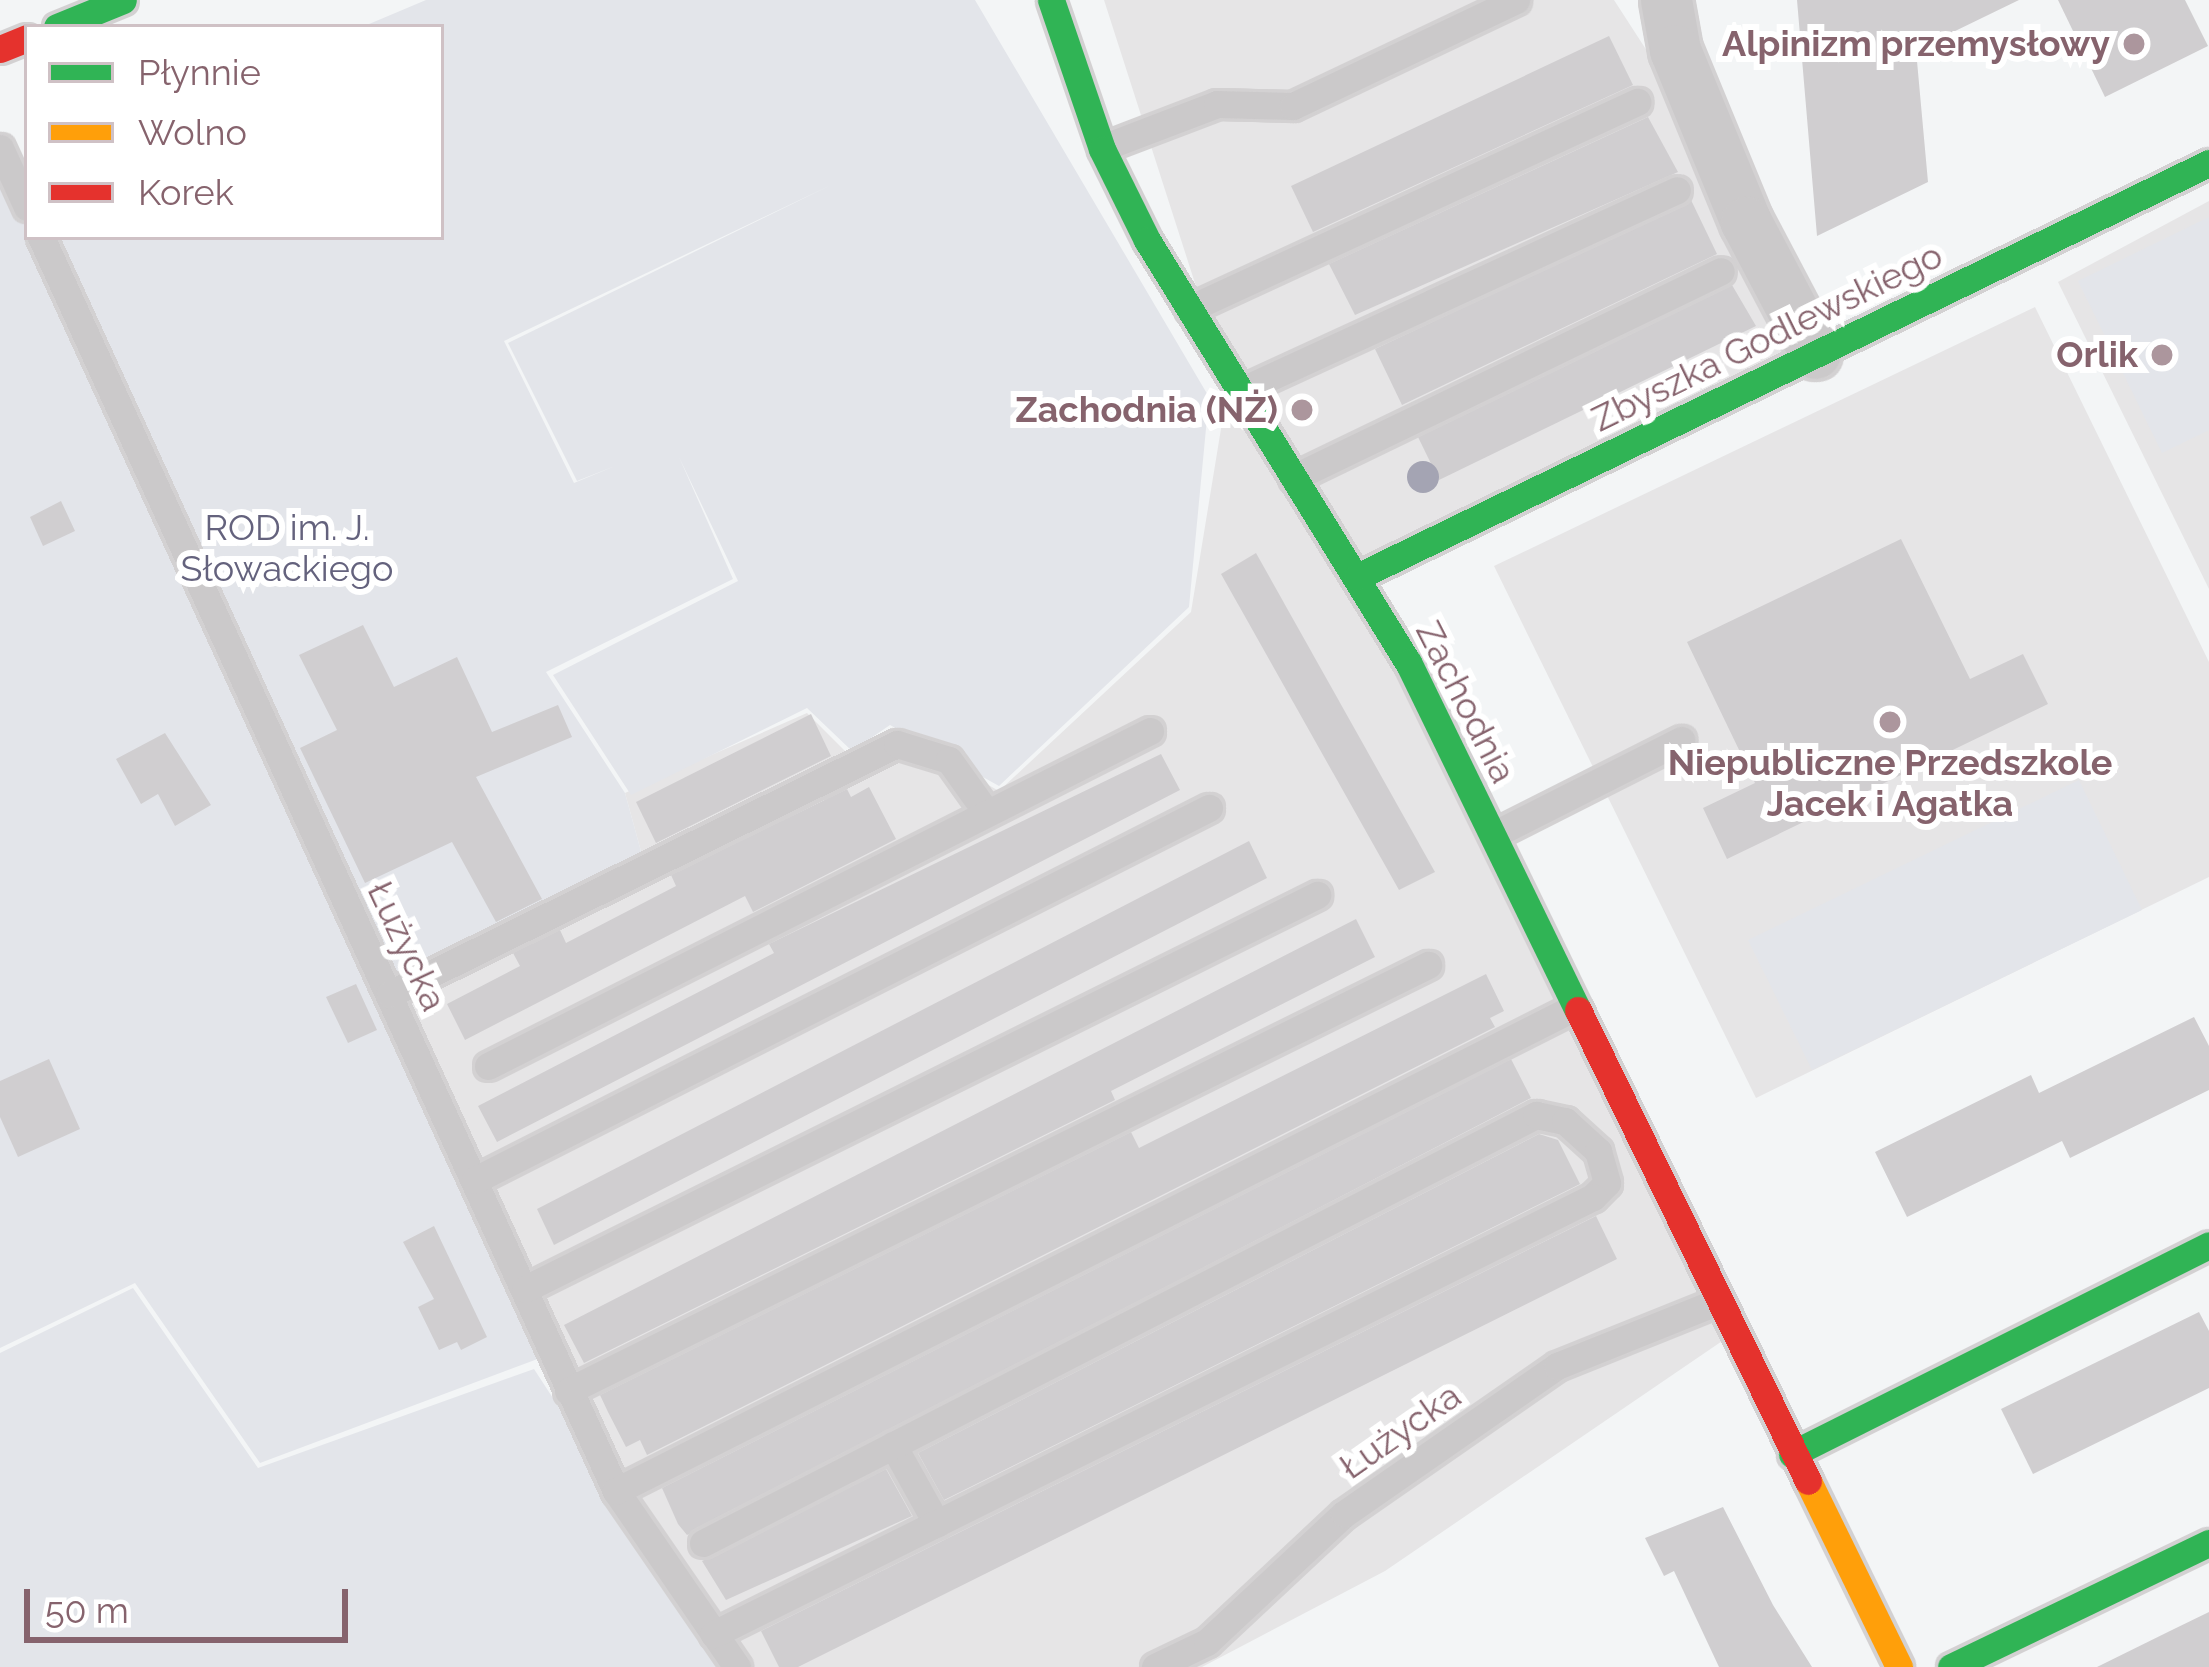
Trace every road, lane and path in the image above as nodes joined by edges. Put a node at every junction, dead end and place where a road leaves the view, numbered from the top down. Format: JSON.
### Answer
{"nodes":[{"id":1,"x":124,"y":0,"type":"edge"},
{"id":2,"x":1051,"y":0,"type":"edge"},
{"id":3,"x":1516,"y":0,"type":"edge"},
{"id":4,"x":1666,"y":0,"type":"edge"},
{"id":5,"x":64,"y":24,"type":"edge"},
{"id":6,"x":1638,"y":102,"type":"dead end"},
{"id":7,"x":0,"y":148,"type":"edge"},
{"id":8,"x":1102,"y":148,"type":"junction"},
{"id":9,"x":2209,"y":163,"type":"edge"},
{"id":10,"x":1678,"y":190,"type":"dead end"},
{"id":11,"x":24,"y":200,"type":"edge"},
{"id":12,"x":42,"y":240,"type":"edge"},
{"id":13,"x":1721,"y":271,"type":"dead end"},
{"id":14,"x":1185,"y":311,"type":"junction"},
{"id":15,"x":1815,"y":353,"type":"junction"},
{"id":16,"x":1238,"y":392,"type":"junction"},
{"id":17,"x":1293,"y":478,"type":"junction"},
{"id":18,"x":1357,"y":577,"type":"junction"},
{"id":19,"x":1150,"y":731,"type":"dead end"},
{"id":20,"x":1682,"y":740,"type":"dead end"},
{"id":21,"x":1210,"y":808,"type":"dead end"},
{"id":22,"x":987,"y":813,"type":"junction"},
{"id":23,"x":1493,"y":835,"type":"junction"},
{"id":24,"x":1317,"y":895,"type":"dead end"},
{"id":25,"x":1428,"y":965,"type":"dead end"},
{"id":26,"x":389,"y":994,"type":"junction"},
{"id":27,"x":1575,"y":1007,"type":"junction"},
{"id":28,"x":488,"y":1066,"type":"dead end"},
{"id":29,"x":475,"y":1180,"type":"junction"},
{"id":30,"x":2209,"y":1245,"type":"edge"},
{"id":31,"x":525,"y":1289,"type":"junction"},
{"id":32,"x":1716,"y":1303,"type":"junction"},
{"id":33,"x":568,"y":1390,"type":"junction"},
{"id":34,"x":893,"y":1445,"type":"junction"},
{"id":35,"x":1792,"y":1454,"type":"junction"},
{"id":36,"x":616,"y":1491,"type":"junction"},
{"id":37,"x":937,"y":1524,"type":"junction"},
{"id":38,"x":703,"y":1543,"type":"dead end"},
{"id":39,"x":2209,"y":1543,"type":"edge"},
{"id":40,"x":714,"y":1634,"type":"junction"},
{"id":41,"x":737,"y":1667,"type":"edge"},
{"id":42,"x":1155,"y":1667,"type":"edge"},
{"id":43,"x":1899,"y":1667,"type":"edge"},
{"id":44,"x":1951,"y":1667,"type":"edge"}],
"edges":[{"from":1,"to":5,"type":"street"},
{"from":2,"to":8,"type":"street","name":"Zachodnia"},
{"from":3,"to":8,"type":"lane"},
{"from":4,"to":15,"type":"street"},
{"from":6,"to":14,"type":"lane"},
{"from":7,"to":11,"type":"lane"},
{"from":8,"to":14,"type":"street","name":"Zachodnia"},
{"from":9,"to":15,"type":"street","name":"Zbyszka Godlewskiego"},
{"from":10,"to":16,"type":"lane"},
{"from":12,"to":26,"type":"lane","name":"Łużycka"},
{"from":13,"to":17,"type":"lane"},
{"from":14,"to":16,"type":"street","name":"Zachodnia"},
{"from":15,"to":18,"type":"street","name":"Zbyszka Godlewskiego"},
{"from":16,"to":17,"type":"street","name":"Zachodnia"},
{"from":17,"to":18,"type":"street","name":"Zachodnia"},
{"from":18,"to":23,"type":"street","name":"Zachodnia"},
{"from":19,"to":22,"type":"lane"},
{"from":20,"to":23,"type":"lane"},
{"from":21,"to":29,"type":"lane"},
{"from":22,"to":26,"type":"lane"},
{"from":22,"to":28,"type":"lane"},
{"from":23,"to":27,"type":"street","name":"Zachodnia"},
{"from":24,"to":31,"type":"lane"},
{"from":25,"to":33,"type":"lane"},
{"from":26,"to":29,"type":"lane","name":"Łużycka"},
{"from":27,"to":32,"type":"street","name":"Zachodnia"},
{"from":27,"to":36,"type":"lane"},
{"from":29,"to":31,"type":"lane","name":"Łużycka"},
{"from":30,"to":35,"type":"street"},
{"from":31,"to":33,"type":"lane","name":"Łużycka"},
{"from":32,"to":35,"type":"street","name":"Zachodnia"},
{"from":32,"to":42,"type":"lane","name":"Łużycka"},
{"from":33,"to":36,"type":"lane","name":"Łużycka"},
{"from":34,"to":37,"type":"lane"},
{"from":34,"to":37,"type":"lane"},
{"from":34,"to":38,"type":"lane"},
{"from":35,"to":43,"type":"street","name":"Zachodnia"},
{"from":36,"to":40,"type":"lane","name":"Łużycka"},
{"from":37,"to":40,"type":"lane"},
{"from":39,"to":44,"type":"street"},
{"from":40,"to":41,"type":"lane","name":"Łużycka"}]}
